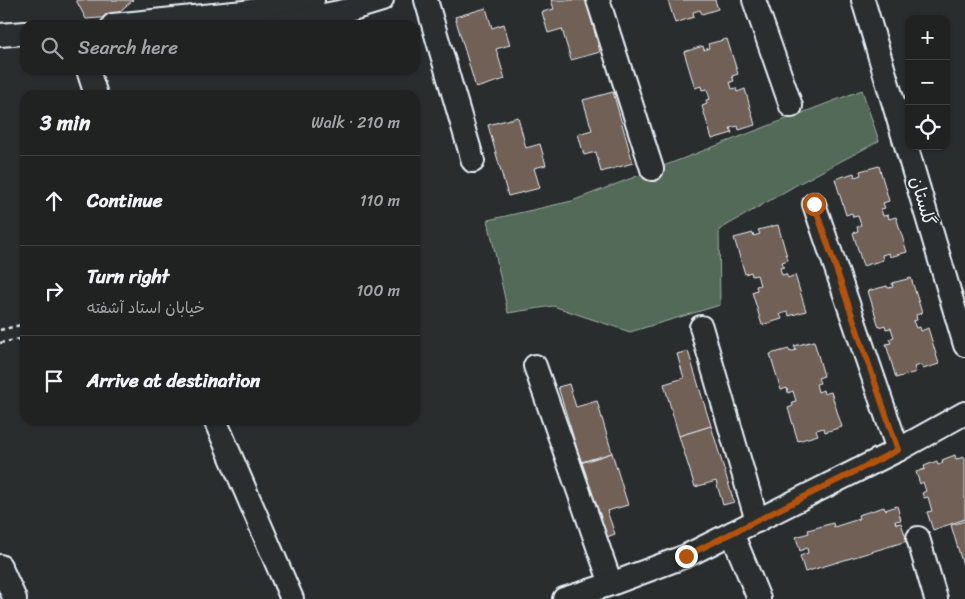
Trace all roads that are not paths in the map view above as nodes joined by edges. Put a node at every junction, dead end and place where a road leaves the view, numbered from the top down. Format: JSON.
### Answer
{"nodes":[{"id":1,"x":313,"y":0,"type":"edge"},
{"id":2,"x":382,"y":0,"type":"edge"},
{"id":3,"x":426,"y":0,"type":"edge"},
{"id":4,"x":598,"y":0,"type":"edge"},
{"id":5,"x":754,"y":0,"type":"edge"},
{"id":6,"x":863,"y":0,"type":"edge"},
{"id":7,"x":163,"y":20,"type":"edge"},
{"id":8,"x":299,"y":20,"type":"edge"},
{"id":9,"x":20,"y":33,"type":"edge"},
{"id":10,"x":0,"y":35,"type":"edge"},
{"id":11,"x":20,"y":48,"type":"edge"},
{"id":12,"x":0,"y":50,"type":"edge"},
{"id":13,"x":90,"y":75,"type":"edge"},
{"id":14,"x":94,"y":90,"type":"edge"},
{"id":15,"x":791,"y":106,"type":"dead end"},
{"id":16,"x":473,"y":161,"type":"dead end"},
{"id":17,"x":652,"y":169,"type":"dead end"},
{"id":18,"x":814,"y":204,"type":"dead end"},
{"id":19,"x":702,"y":326,"type":"dead end"},
{"id":20,"x":965,"y":345,"type":"edge"},
{"id":21,"x":535,"y":366,"type":"dead end"},
{"id":22,"x":965,"y":412,"type":"edge"},
{"id":23,"x":217,"y":425,"type":"edge"},
{"id":24,"x":898,"y":450,"type":"junction"},
{"id":25,"x":757,"y":521,"type":"junction"},
{"id":26,"x":732,"y":533,"type":"junction"},
{"id":27,"x":918,"y":538,"type":"dead end"},
{"id":28,"x":0,"y":566,"type":"edge"},
{"id":29,"x":611,"y":584,"type":"junction"},
{"id":30,"x":15,"y":599,"type":"edge"},
{"id":31,"x":292,"y":599,"type":"edge"},
{"id":32,"x":564,"y":599,"type":"edge"},
{"id":33,"x":759,"y":599,"type":"edge"},
{"id":34,"x":936,"y":599,"type":"edge"}],
"edges":[{"from":1,"to":7,"type":"street"},
{"from":2,"to":8,"type":"street"},
{"from":3,"to":16,"type":"street"},
{"from":4,"to":17,"type":"street"},
{"from":5,"to":15,"type":"street"},
{"from":6,"to":20,"type":"street","name":"گلستان"},
{"from":9,"to":10,"type":"street"},
{"from":11,"to":12,"type":"street"},
{"from":13,"to":14,"type":"street"},
{"from":18,"to":24,"type":"street"},
{"from":19,"to":25,"type":"street"},
{"from":21,"to":29,"type":"street"},
{"from":22,"to":24,"type":"street"},
{"from":23,"to":31,"type":"street"},
{"from":24,"to":25,"type":"street"},
{"from":25,"to":26,"type":"street"},
{"from":26,"to":29,"type":"street"},
{"from":26,"to":33,"type":"street"},
{"from":27,"to":34,"type":"street"},
{"from":28,"to":30,"type":"street"},
{"from":29,"to":32,"type":"street"}]}
